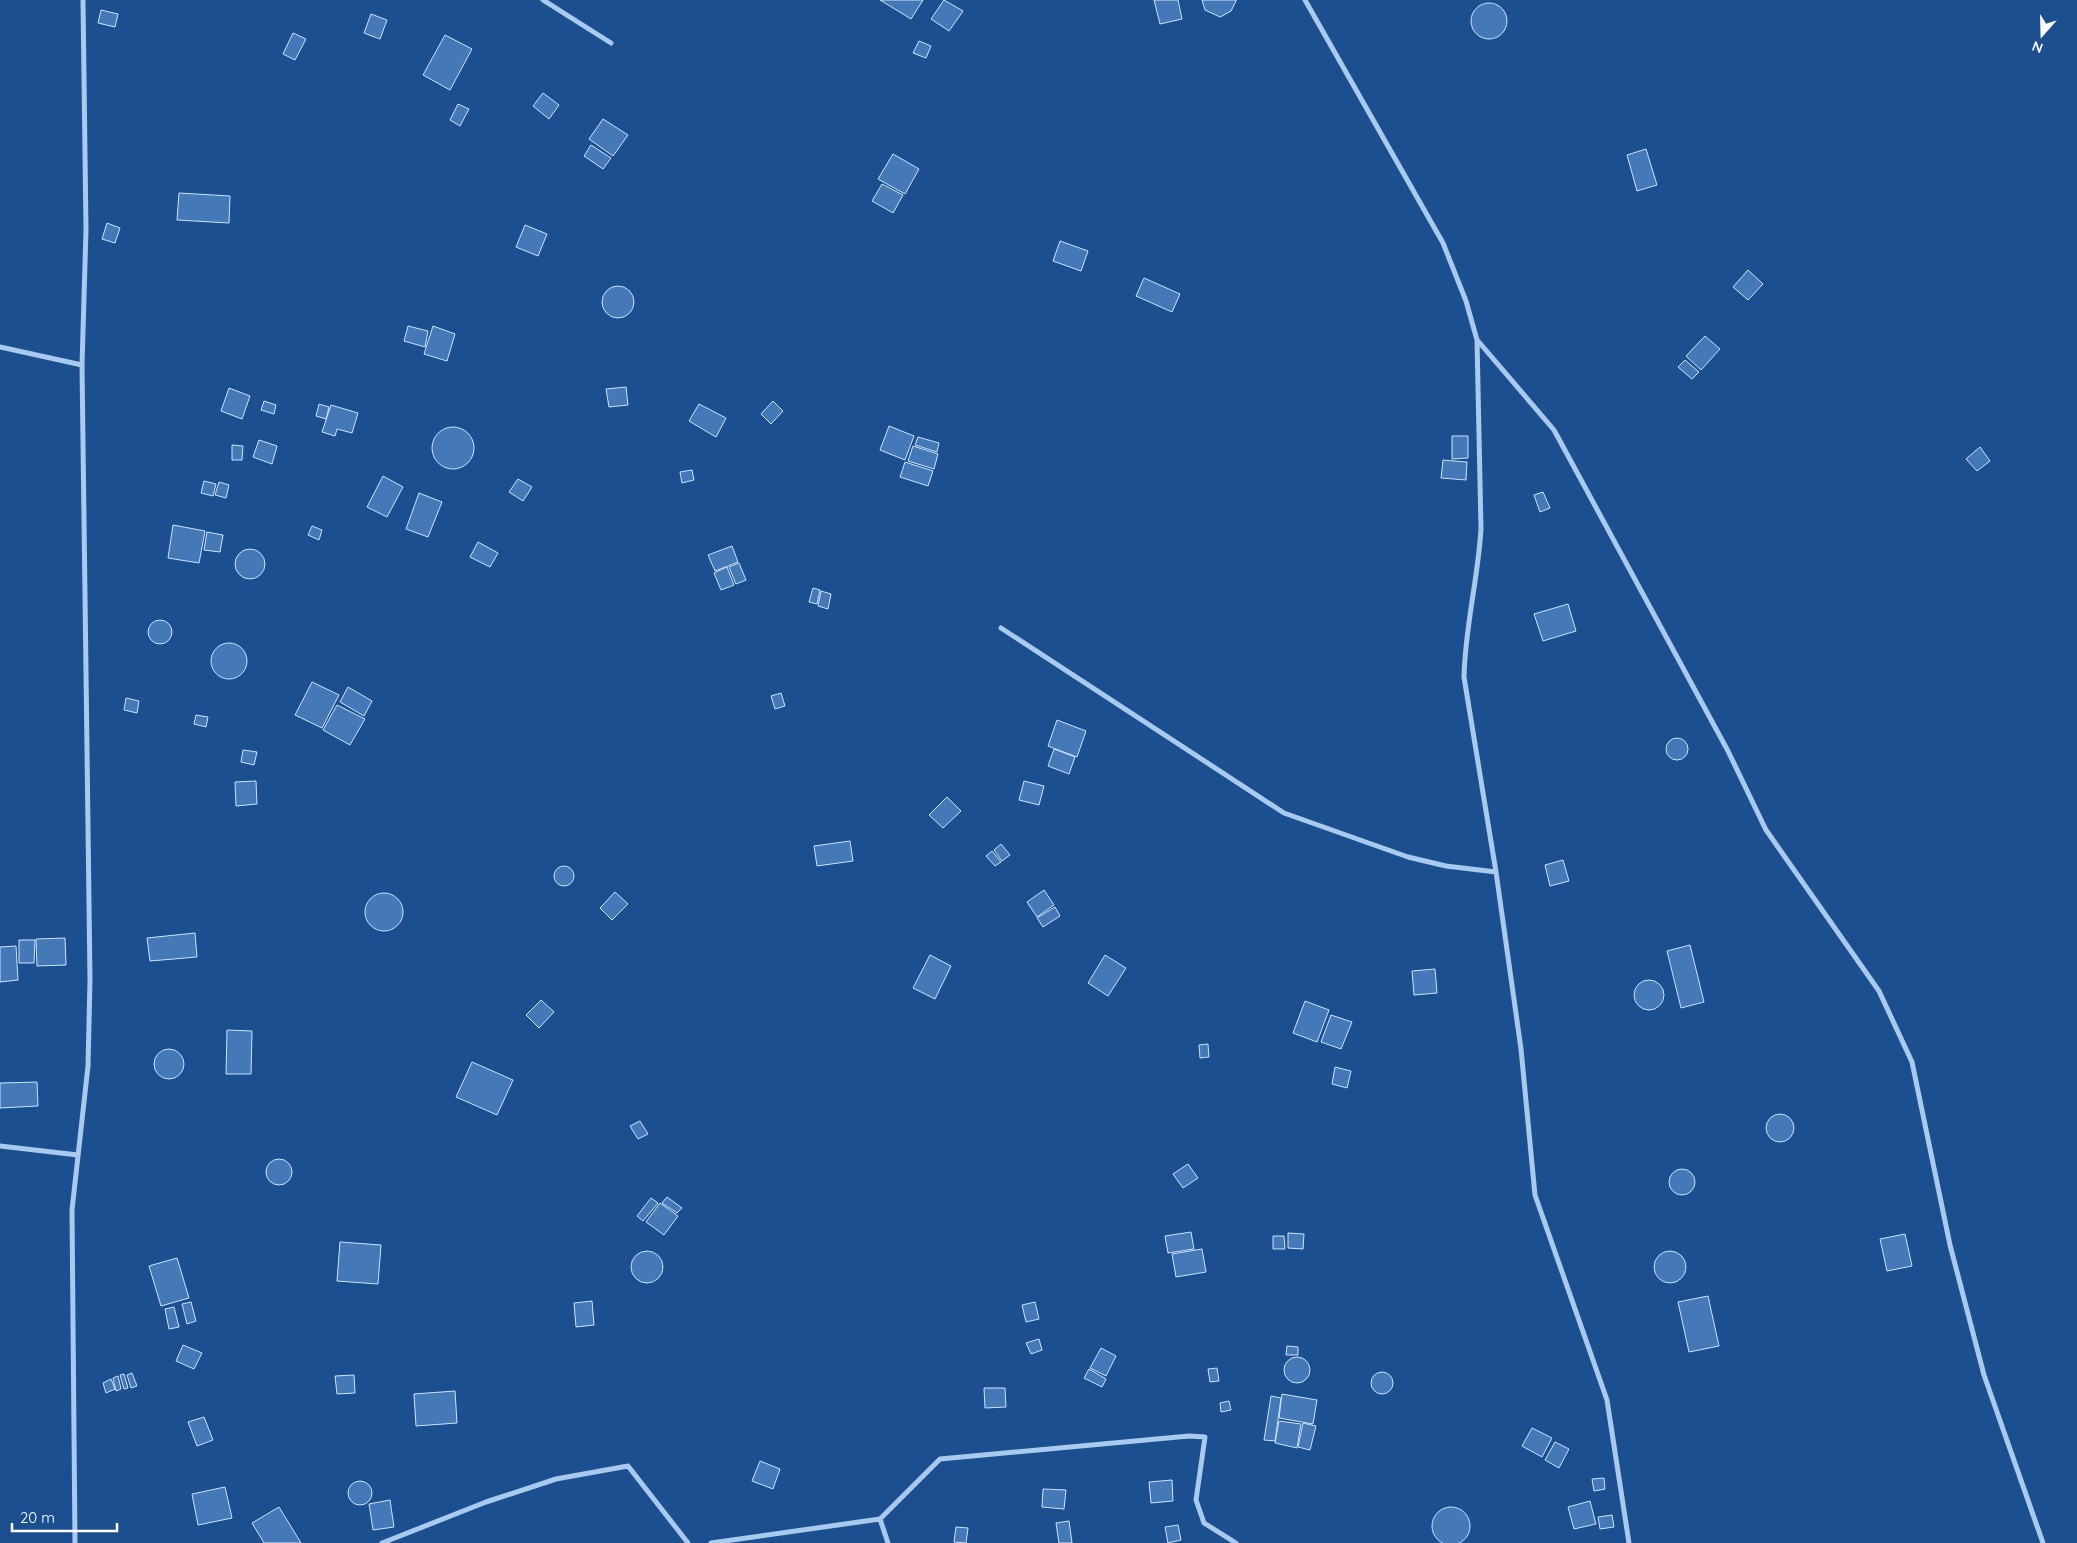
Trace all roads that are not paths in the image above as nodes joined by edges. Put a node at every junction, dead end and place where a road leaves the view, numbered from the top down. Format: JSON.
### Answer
{"nodes":[{"id":1,"x":83,"y":0,"type":"edge"},
{"id":2,"x":543,"y":0,"type":"edge"},
{"id":3,"x":1305,"y":0,"type":"edge"},
{"id":4,"x":611,"y":43,"type":"dead end"},
{"id":5,"x":1477,"y":340,"type":"junction"},
{"id":6,"x":0,"y":347,"type":"edge"},
{"id":7,"x":82,"y":365,"type":"junction"},
{"id":8,"x":1001,"y":628,"type":"dead end"},
{"id":9,"x":1496,"y":872,"type":"junction"},
{"id":10,"x":0,"y":1146,"type":"edge"},
{"id":11,"x":78,"y":1154,"type":"junction"},
{"id":12,"x":880,"y":1520,"type":"junction"},
{"id":13,"x":75,"y":1543,"type":"edge"},
{"id":14,"x":382,"y":1543,"type":"edge"},
{"id":15,"x":688,"y":1543,"type":"edge"},
{"id":16,"x":711,"y":1543,"type":"edge"},
{"id":17,"x":888,"y":1543,"type":"edge"},
{"id":18,"x":1236,"y":1543,"type":"edge"},
{"id":19,"x":1629,"y":1543,"type":"edge"},
{"id":20,"x":2042,"y":1543,"type":"edge"}],
"edges":[{"from":1,"to":7,"type":"street"},
{"from":2,"to":4,"type":"street"},
{"from":3,"to":5,"type":"street"},
{"from":5,"to":9,"type":"street"},
{"from":5,"to":20,"type":"street"},
{"from":6,"to":7,"type":"street"},
{"from":7,"to":11,"type":"street"},
{"from":8,"to":9,"type":"street"},
{"from":9,"to":19,"type":"street"},
{"from":10,"to":11,"type":"street"},
{"from":11,"to":13,"type":"street"},
{"from":12,"to":16,"type":"street"},
{"from":12,"to":17,"type":"street"},
{"from":12,"to":18,"type":"street"},
{"from":14,"to":15,"type":"street"}]}
